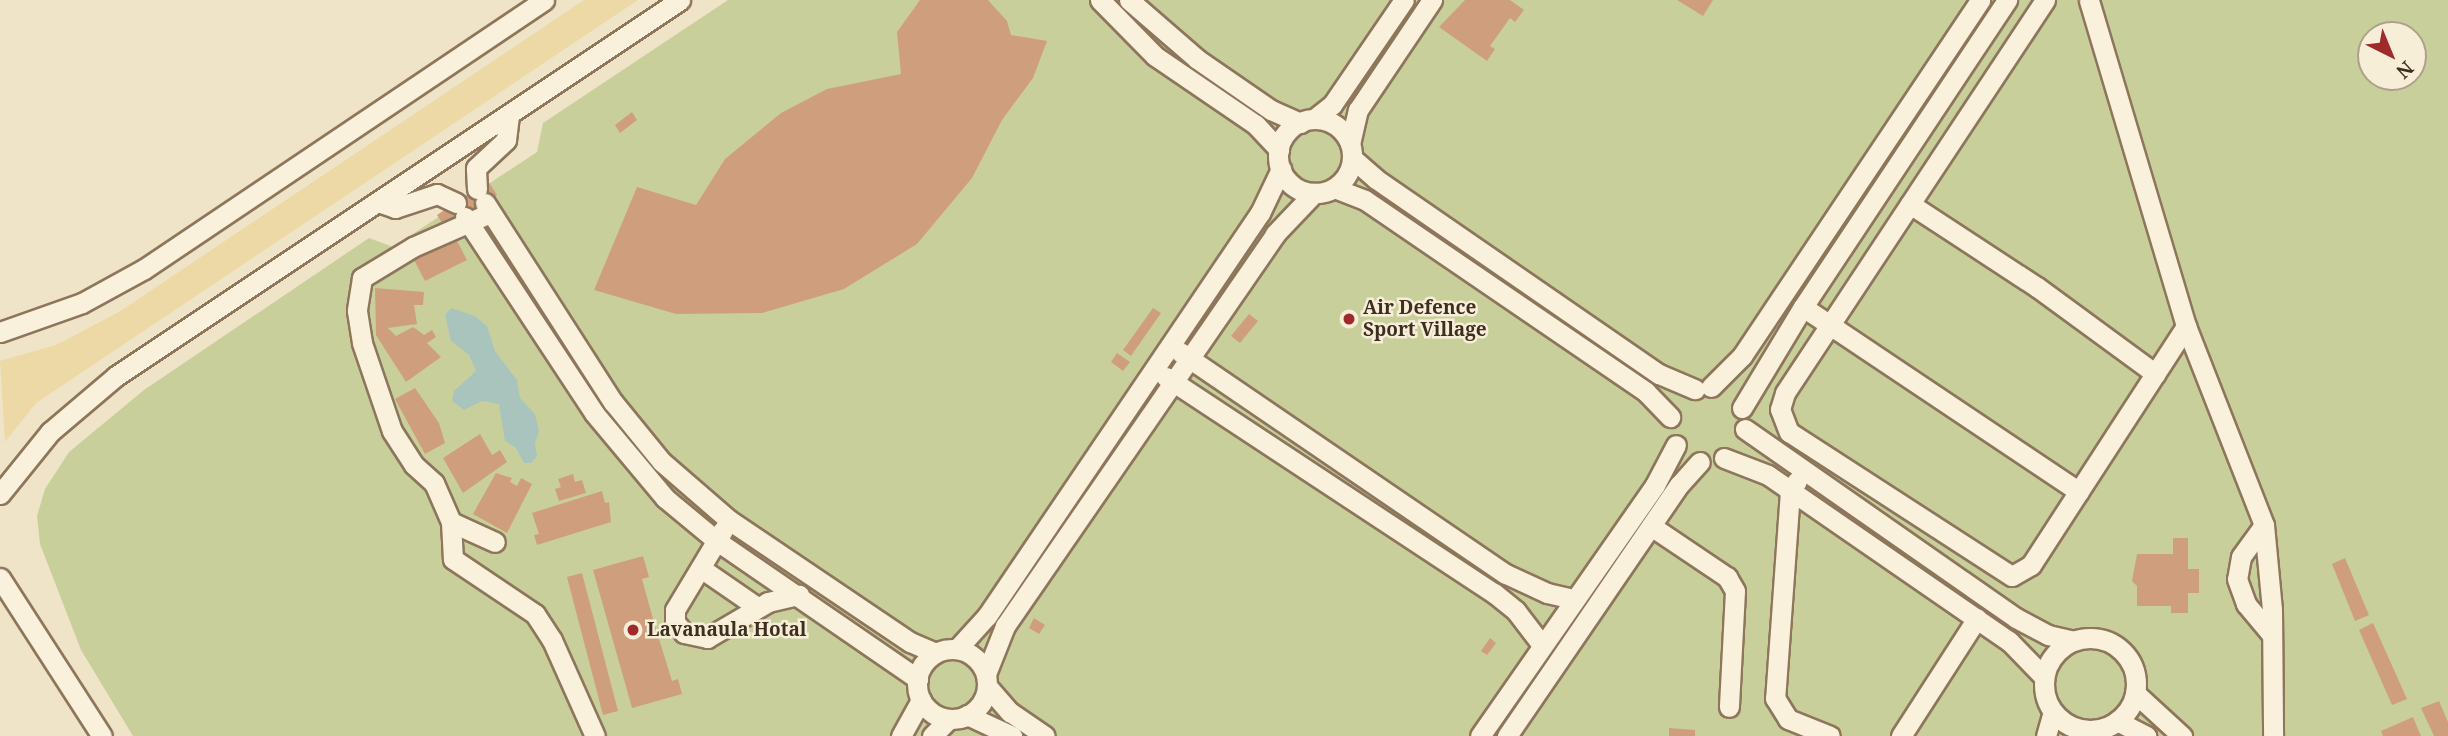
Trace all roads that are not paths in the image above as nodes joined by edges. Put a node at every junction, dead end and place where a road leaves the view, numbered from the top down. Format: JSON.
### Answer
{"nodes":[{"id":1,"x":544,"y":0,"type":"edge"},
{"id":2,"x":680,"y":0,"type":"edge"},
{"id":3,"x":1100,"y":0,"type":"edge"},
{"id":4,"x":1129,"y":0,"type":"edge"},
{"id":5,"x":1404,"y":0,"type":"edge"},
{"id":6,"x":1432,"y":0,"type":"edge"},
{"id":7,"x":1980,"y":0,"type":"edge"},
{"id":8,"x":2007,"y":0,"type":"edge"},
{"id":9,"x":2045,"y":0,"type":"edge"},
{"id":10,"x":2089,"y":0,"type":"edge"},
{"id":11,"x":1937,"y":110,"type":"junction"},
{"id":12,"x":509,"y":115,"type":"junction"},
{"id":13,"x":1307,"y":121,"type":"junction"},
{"id":14,"x":1963,"y":125,"type":"junction"},
{"id":15,"x":1351,"y":151,"type":"junction"},
{"id":16,"x":1280,"y":160,"type":"junction"},
{"id":17,"x":1334,"y":188,"type":"junction"},
{"id":18,"x":1314,"y":193,"type":"junction"},
{"id":19,"x":378,"y":202,"type":"junction"},
{"id":20,"x":484,"y":202,"type":"junction"},
{"id":21,"x":1910,"y":204,"type":"junction"},
{"id":22,"x":464,"y":215,"type":"junction"},
{"id":23,"x":1803,"y":307,"type":"junction"},
{"id":24,"x":1830,"y":325,"type":"junction"},
{"id":25,"x":2186,"y":326,"type":"junction"},
{"id":26,"x":0,"y":332,"type":"edge"},
{"id":27,"x":1162,"y":357,"type":"junction"},
{"id":28,"x":1191,"y":358,"type":"junction"},
{"id":29,"x":2156,"y":374,"type":"junction"},
{"id":30,"x":1174,"y":384,"type":"junction"},
{"id":31,"x":1703,"y":388,"type":"junction"},
{"id":32,"x":1742,"y":408,"type":"junction"},
{"id":33,"x":1670,"y":418,"type":"junction"},
{"id":34,"x":1745,"y":429,"type":"junction"},
{"id":35,"x":1676,"y":445,"type":"junction"},
{"id":36,"x":1724,"y":458,"type":"junction"},
{"id":37,"x":1700,"y":462,"type":"junction"},
{"id":38,"x":1803,"y":472,"type":"junction"},
{"id":39,"x":1790,"y":491,"type":"junction"},
{"id":40,"x":2079,"y":492,"type":"junction"},
{"id":41,"x":0,"y":494,"type":"edge"},
{"id":42,"x":729,"y":520,"type":"junction"},
{"id":43,"x":451,"y":522,"type":"junction"},
{"id":44,"x":2264,"y":524,"type":"junction"},
{"id":45,"x":1651,"y":526,"type":"junction"},
{"id":46,"x":717,"y":541,"type":"junction"},
{"id":47,"x":495,"y":542,"type":"dead end"},
{"id":48,"x":702,"y":569,"type":"junction"},
{"id":49,"x":0,"y":579,"type":"edge"},
{"id":50,"x":799,"y":595,"type":"junction"},
{"id":51,"x":1574,"y":599,"type":"junction"},
{"id":52,"x":757,"y":607,"type":"junction"},
{"id":53,"x":1977,"y":618,"type":"junction"},
{"id":54,"x":2272,"y":635,"type":"junction"},
{"id":55,"x":2073,"y":641,"type":"junction"},
{"id":56,"x":1542,"y":645,"type":"junction"},
{"id":57,"x":957,"y":649,"type":"junction"},
{"id":58,"x":936,"y":653,"type":"junction"},
{"id":59,"x":2044,"y":677,"type":"junction"},
{"id":60,"x":918,"y":679,"type":"junction"},
{"id":61,"x":986,"y":680,"type":"junction"},
{"id":62,"x":2135,"y":693,"type":"junction"},
{"id":63,"x":921,"y":700,"type":"junction"},
{"id":64,"x":1728,"y":707,"type":"dead end"},
{"id":65,"x":2053,"y":712,"type":"junction"},
{"id":66,"x":958,"y":717,"type":"junction"},
{"id":67,"x":2117,"y":721,"type":"junction"},
{"id":68,"x":2076,"y":733,"type":"edge"},
{"id":69,"x":102,"y":736,"type":"edge"},
{"id":70,"x":595,"y":736,"type":"edge"},
{"id":71,"x":901,"y":736,"type":"edge"},
{"id":72,"x":932,"y":736,"type":"edge"},
{"id":73,"x":1012,"y":736,"type":"edge"},
{"id":74,"x":1045,"y":736,"type":"edge"},
{"id":75,"x":1480,"y":736,"type":"edge"},
{"id":76,"x":1507,"y":736,"type":"edge"},
{"id":77,"x":1829,"y":736,"type":"edge"},
{"id":78,"x":1901,"y":736,"type":"edge"},
{"id":79,"x":2046,"y":736,"type":"edge"},
{"id":80,"x":2146,"y":736,"type":"edge"},
{"id":81,"x":2182,"y":736,"type":"edge"},
{"id":82,"x":2273,"y":736,"type":"edge"}],
"edges":[{"from":1,"to":26,"type":"street"},
{"from":2,"to":12,"type":"street"},
{"from":3,"to":16,"type":"street"},
{"from":4,"to":13,"type":"street"},
{"from":5,"to":13,"type":"street"},
{"from":6,"to":15,"type":"street"},
{"from":7,"to":31,"type":"street"},
{"from":8,"to":11,"type":"street"},
{"from":9,"to":14,"type":"street"},
{"from":10,"to":25,"type":"street"},
{"from":11,"to":14,"type":"street"},
{"from":11,"to":23,"type":"street"},
{"from":12,"to":19,"type":"street"},
{"from":12,"to":20,"type":"street"},
{"from":13,"to":15,"type":"street"},
{"from":13,"to":16,"type":"street"},
{"from":14,"to":21,"type":"street"},
{"from":15,"to":17,"type":"street"},
{"from":15,"to":31,"type":"street"},
{"from":16,"to":18,"type":"street"},
{"from":16,"to":27,"type":"street"},
{"from":17,"to":18,"type":"street"},
{"from":17,"to":33,"type":"street"},
{"from":18,"to":28,"type":"street"},
{"from":19,"to":22,"type":"street"},
{"from":19,"to":41,"type":"street"},
{"from":20,"to":22,"type":"street"},
{"from":20,"to":42,"type":"street"},
{"from":21,"to":24,"type":"street"},
{"from":21,"to":29,"type":"street"},
{"from":22,"to":43,"type":"street"},
{"from":22,"to":46,"type":"street"},
{"from":23,"to":24,"type":"street"},
{"from":23,"to":32,"type":"street"},
{"from":24,"to":40,"type":"street"},
{"from":24,"to":40,"type":"street"},
{"from":25,"to":29,"type":"street"},
{"from":25,"to":44,"type":"street"},
{"from":27,"to":28,"type":"street"},
{"from":27,"to":30,"type":"street"},
{"from":27,"to":57,"type":"street"},
{"from":28,"to":30,"type":"street"},
{"from":28,"to":51,"type":"street"},
{"from":29,"to":40,"type":"street"},
{"from":30,"to":56,"type":"street"},
{"from":30,"to":61,"type":"street"},
{"from":31,"to":32,"type":"street"},
{"from":31,"to":33,"type":"street"},
{"from":32,"to":34,"type":"street"},
{"from":33,"to":35,"type":"street"},
{"from":34,"to":36,"type":"street"},
{"from":34,"to":38,"type":"street"},
{"from":35,"to":37,"type":"street"},
{"from":35,"to":51,"type":"street"},
{"from":36,"to":37,"type":"street"},
{"from":36,"to":39,"type":"street"},
{"from":37,"to":45,"type":"street"},
{"from":38,"to":39,"type":"street"},
{"from":38,"to":55,"type":"street"},
{"from":39,"to":53,"type":"street"},
{"from":39,"to":77,"type":"street"},
{"from":42,"to":46,"type":"street"},
{"from":42,"to":58,"type":"street"},
{"from":43,"to":47,"type":"street"},
{"from":43,"to":70,"type":"street"},
{"from":44,"to":54,"type":"street"},
{"from":44,"to":54,"type":"street"},
{"from":45,"to":64,"type":"street"},
{"from":45,"to":76,"type":"street"},
{"from":46,"to":48,"type":"street"},
{"from":46,"to":50,"type":"street"},
{"from":48,"to":52,"type":"street"},
{"from":48,"to":52,"type":"street"},
{"from":49,"to":69,"type":"street"},
{"from":50,"to":52,"type":"street"},
{"from":50,"to":60,"type":"street"},
{"from":51,"to":56,"type":"street"},
{"from":53,"to":59,"type":"street"},
{"from":53,"to":78,"type":"street"},
{"from":54,"to":82,"type":"street"},
{"from":55,"to":59,"type":"street"},
{"from":55,"to":62,"type":"street"},
{"from":56,"to":75,"type":"street"},
{"from":57,"to":58,"type":"street"},
{"from":57,"to":61,"type":"street"},
{"from":58,"to":60,"type":"street"},
{"from":59,"to":65,"type":"street"},
{"from":60,"to":63,"type":"street"},
{"from":61,"to":66,"type":"street"},
{"from":61,"to":74,"type":"street"},
{"from":62,"to":67,"type":"street"},
{"from":62,"to":81,"type":"street"},
{"from":63,"to":66,"type":"street"},
{"from":63,"to":71,"type":"street"},
{"from":65,"to":68,"type":"street"},
{"from":65,"to":79,"type":"street"},
{"from":66,"to":72,"type":"street"},
{"from":66,"to":73,"type":"street"},
{"from":67,"to":68,"type":"street"},
{"from":67,"to":80,"type":"street"}]}
